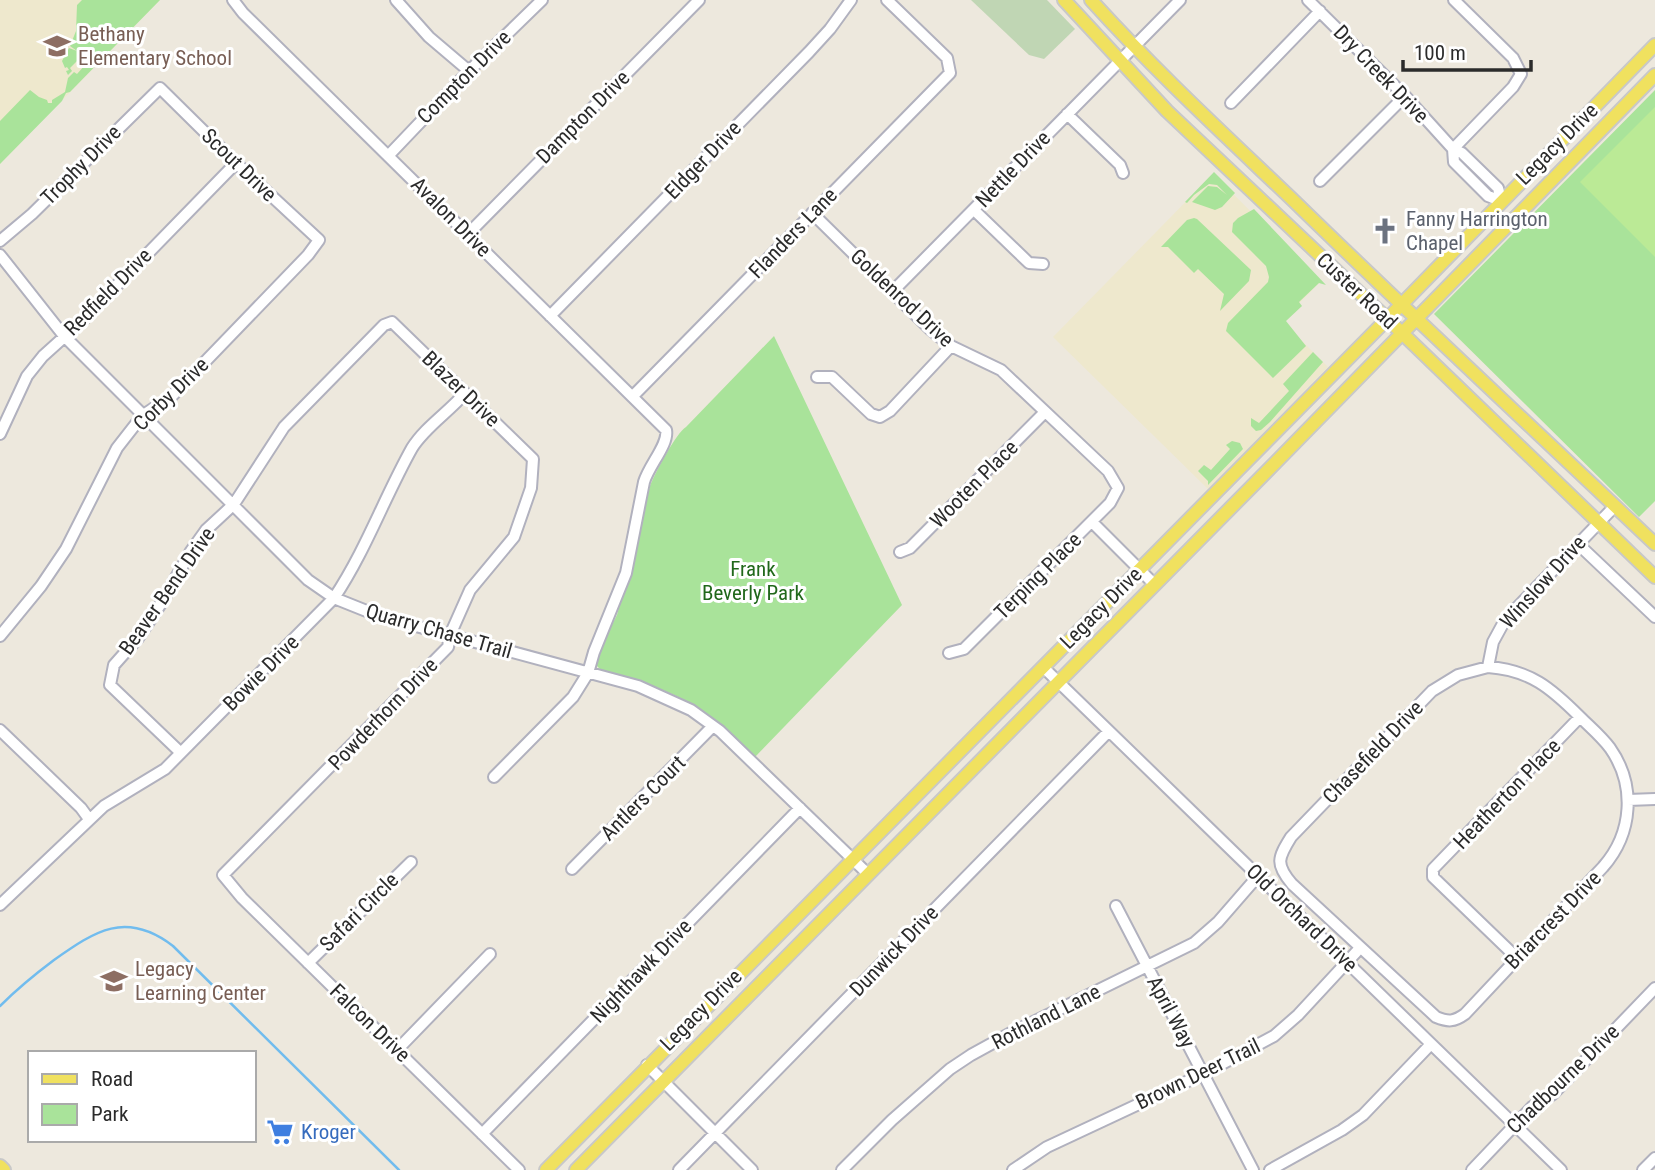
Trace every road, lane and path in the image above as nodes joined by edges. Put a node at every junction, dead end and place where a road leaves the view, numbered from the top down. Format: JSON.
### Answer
{"nodes":[{"id":1,"x":233,"y":0,"type":"edge"},
{"id":2,"x":396,"y":0,"type":"edge"},
{"id":3,"x":542,"y":0,"type":"edge"},
{"id":4,"x":699,"y":0,"type":"edge"},
{"id":5,"x":851,"y":0,"type":"edge"},
{"id":6,"x":887,"y":0,"type":"edge"},
{"id":7,"x":1064,"y":0,"type":"edge"},
{"id":8,"x":1091,"y":0,"type":"edge"},
{"id":9,"x":1180,"y":0,"type":"edge"},
{"id":10,"x":1308,"y":0,"type":"edge"},
{"id":11,"x":1454,"y":0,"type":"edge"},
{"id":12,"x":1320,"y":11,"type":"junction"},
{"id":13,"x":1655,"y":45,"type":"edge"},
{"id":14,"x":1134,"y":47,"type":"junction"},
{"id":15,"x":1121,"y":60,"type":"junction"},
{"id":16,"x":469,"y":71,"type":"junction"},
{"id":17,"x":1655,"y":75,"type":"edge"},
{"id":18,"x":160,"y":88,"type":"joint"},
{"id":19,"x":1405,"y":96,"type":"junction"},
{"id":20,"x":1230,"y":103,"type":"dead end"},
{"id":21,"x":1067,"y":114,"type":"junction"},
{"id":22,"x":1453,"y":149,"type":"junction"},
{"id":23,"x":388,"y":156,"type":"junction"},
{"id":24,"x":236,"y":163,"type":"junction"},
{"id":25,"x":1123,"y":173,"type":"dead end"},
{"id":26,"x":1266,"y":176,"type":"junction"},
{"id":27,"x":1320,"y":181,"type":"dead end"},
{"id":28,"x":1251,"y":191,"type":"junction"},
{"id":29,"x":1501,"y":201,"type":"junction"},
{"id":30,"x":974,"y":210,"type":"junction"},
{"id":31,"x":812,"y":213,"type":"junction"},
{"id":32,"x":1516,"y":217,"type":"junction"},
{"id":33,"x":468,"y":234,"type":"junction"},
{"id":34,"x":319,"y":240,"type":"joint"},
{"id":35,"x":0,"y":241,"type":"edge"},
{"id":36,"x":0,"y":255,"type":"edge"},
{"id":37,"x":1043,"y":264,"type":"dead end"},
{"id":38,"x":893,"y":291,"type":"junction"},
{"id":39,"x":1401,"y":305,"type":"junction"},
{"id":40,"x":550,"y":316,"type":"junction"},
{"id":41,"x":1387,"y":319,"type":"junction"},
{"id":42,"x":1415,"y":319,"type":"junction"},
{"id":43,"x":391,"y":322,"type":"joint"},
{"id":44,"x":1402,"y":332,"type":"junction"},
{"id":45,"x":64,"y":336,"type":"junction"},
{"id":46,"x":951,"y":346,"type":"junction"},
{"id":47,"x":817,"y":377,"type":"dead end"},
{"id":48,"x":465,"y":393,"type":"junction"},
{"id":49,"x":633,"y":396,"type":"junction"},
{"id":50,"x":1045,"y":412,"type":"junction"},
{"id":51,"x":142,"y":416,"type":"junction"},
{"id":52,"x":1520,"y":419,"type":"junction"},
{"id":53,"x":0,"y":434,"type":"edge"},
{"id":54,"x":1506,"y":434,"type":"junction"},
{"id":55,"x":1260,"y":447,"type":"junction"},
{"id":56,"x":529,"y":455,"type":"joint"},
{"id":57,"x":1276,"y":462,"type":"junction"},
{"id":58,"x":1118,"y":488,"type":"joint"},
{"id":59,"x":234,"y":504,"type":"junction"},
{"id":60,"x":1615,"y":506,"type":"junction"},
{"id":61,"x":1092,"y":522,"type":"junction"},
{"id":62,"x":1598,"y":522,"type":"junction"},
{"id":63,"x":1578,"y":544,"type":"junction"},
{"id":64,"x":1655,"y":544,"type":"edge"},
{"id":65,"x":900,"y":552,"type":"dead end"},
{"id":66,"x":1140,"y":569,"type":"junction"},
{"id":67,"x":1655,"y":577,"type":"edge"},
{"id":68,"x":1154,"y":584,"type":"junction"},
{"id":69,"x":334,"y":598,"type":"junction"},
{"id":70,"x":1655,"y":617,"type":"edge"},
{"id":71,"x":450,"y":635,"type":"junction"},
{"id":72,"x":0,"y":636,"type":"edge"},
{"id":73,"x":949,"y":653,"type":"dead end"},
{"id":74,"x":1043,"y":667,"type":"junction"},
{"id":75,"x":1488,"y":667,"type":"junction"},
{"id":76,"x":588,"y":673,"type":"junction"},
{"id":77,"x":1058,"y":682,"type":"junction"},
{"id":78,"x":1580,"y":717,"type":"junction"},
{"id":79,"x":713,"y":726,"type":"junction"},
{"id":80,"x":0,"y":730,"type":"edge"},
{"id":81,"x":1109,"y":731,"type":"junction"},
{"id":82,"x":180,"y":752,"type":"junction"},
{"id":83,"x":494,"y":777,"type":"dead end"},
{"id":84,"x":1655,"y":799,"type":"edge"},
{"id":85,"x":1628,"y":800,"type":"junction"},
{"id":86,"x":800,"y":808,"type":"junction"},
{"id":87,"x":89,"y":819,"type":"junction"},
{"id":88,"x":852,"y":859,"type":"junction"},
{"id":89,"x":411,"y":862,"type":"dead end"},
{"id":90,"x":572,"y":869,"type":"dead end"},
{"id":91,"x":223,"y":874,"type":"joint"},
{"id":92,"x":867,"y":874,"type":"junction"},
{"id":93,"x":1258,"y":876,"type":"junction"},
{"id":94,"x":1,"y":901,"type":"edge"},
{"id":95,"x":1116,"y":906,"type":"dead end"},
{"id":96,"x":1360,"y":948,"type":"junction"},
{"id":97,"x":490,"y":954,"type":"dead end"},
{"id":98,"x":1517,"y":958,"type":"junction"},
{"id":99,"x":308,"y":963,"type":"junction"},
{"id":100,"x":1347,"y":963,"type":"junction"},
{"id":101,"x":1147,"y":967,"type":"junction"},
{"id":102,"x":1655,"y":988,"type":"edge"},
{"id":103,"x":1431,"y":1044,"type":"junction"},
{"id":104,"x":397,"y":1050,"type":"junction"},
{"id":105,"x":647,"y":1065,"type":"junction"},
{"id":106,"x":1203,"y":1074,"type":"junction"},
{"id":107,"x":663,"y":1081,"type":"junction"},
{"id":108,"x":1514,"y":1126,"type":"junction"},
{"id":109,"x":715,"y":1133,"type":"junction"},
{"id":110,"x":482,"y":1134,"type":"junction"},
{"id":111,"x":1655,"y":1158,"type":"edge"},
{"id":112,"x":519,"y":1170,"type":"edge"},
{"id":113,"x":545,"y":1170,"type":"edge"},
{"id":114,"x":576,"y":1170,"type":"edge"},
{"id":115,"x":679,"y":1170,"type":"edge"},
{"id":116,"x":752,"y":1170,"type":"edge"},
{"id":117,"x":842,"y":1170,"type":"edge"},
{"id":118,"x":1013,"y":1170,"type":"edge"},
{"id":119,"x":1253,"y":1170,"type":"edge"},
{"id":120,"x":1270,"y":1170,"type":"edge"},
{"id":121,"x":1472,"y":1170,"type":"edge"},
{"id":122,"x":1560,"y":1170,"type":"edge"},
{"id":123,"x":1643,"y":1170,"type":"edge"}],
"edges":[{"from":1,"to":23,"type":"street","name":"Avalon Drive"},
{"from":2,"to":16,"type":"street"},
{"from":3,"to":16,"type":"street","name":"Compton Drive"},
{"from":4,"to":33,"type":"street","name":"Dampton Drive"},
{"from":5,"to":40,"type":"street","name":"Eldger Drive"},
{"from":6,"to":31,"type":"street","name":"Flanders Lane"},
{"from":7,"to":15,"type":"main road","name":"Custer Road"},
{"from":8,"to":14,"type":"main road","name":"Custer Road"},
{"from":9,"to":14,"type":"street","name":"Nettle Drive"},
{"from":10,"to":12,"type":"street","name":"Dry Creek Drive"},
{"from":11,"to":22,"type":"street"},
{"from":12,"to":19,"type":"street","name":"Dry Creek Drive"},
{"from":12,"to":20,"type":"street"},
{"from":13,"to":29,"type":"main road","name":"Legacy Drive"},
{"from":14,"to":15,"type":"street","name":"Nettle Drive"},
{"from":14,"to":26,"type":"main road","name":"Custer Road"},
{"from":15,"to":21,"type":"street","name":"Nettle Drive"},
{"from":15,"to":28,"type":"main road","name":"Custer Road"},
{"from":16,"to":23,"type":"street","name":"Compton Drive"},
{"from":17,"to":32,"type":"main road","name":"Legacy Drive"},
{"from":18,"to":24,"type":"street","name":"Scout Drive"},
{"from":18,"to":35,"type":"street","name":"Trophy Drive"},
{"from":19,"to":22,"type":"street","name":"Dry Creek Drive"},
{"from":19,"to":27,"type":"street"},
{"from":21,"to":25,"type":"street"},
{"from":21,"to":30,"type":"street","name":"Nettle Drive"},
{"from":22,"to":29,"type":"street","name":"Dry Creek Drive"},
{"from":23,"to":33,"type":"street","name":"Avalon Drive"},
{"from":24,"to":34,"type":"street","name":"Scout Drive"},
{"from":24,"to":45,"type":"street","name":"Redfield Drive"},
{"from":26,"to":28,"type":"main road"},
{"from":26,"to":39,"type":"main road","name":"Custer Road"},
{"from":28,"to":41,"type":"main road","name":"Custer Road"},
{"from":29,"to":32,"type":"main road"},
{"from":29,"to":39,"type":"main road","name":"Legacy Drive"},
{"from":30,"to":37,"type":"street"},
{"from":30,"to":38,"type":"street","name":"Nettle Drive"},
{"from":31,"to":38,"type":"street","name":"Goldenrod Drive"},
{"from":31,"to":49,"type":"street","name":"Flanders Lane"},
{"from":32,"to":42,"type":"main road","name":"Legacy Drive"},
{"from":33,"to":40,"type":"street","name":"Avalon Drive"},
{"from":34,"to":51,"type":"street","name":"Corby Drive"},
{"from":36,"to":45,"type":"street","name":"Quarry Chase Trail"},
{"from":38,"to":46,"type":"street","name":"Goldenrod Drive"},
{"from":39,"to":41,"type":"main road","name":"Legacy Drive"},
{"from":39,"to":42,"type":"main road","name":"Custer Road"},
{"from":40,"to":49,"type":"street","name":"Avalon Drive"},
{"from":41,"to":44,"type":"main road","name":"Custer Road"},
{"from":41,"to":55,"type":"main road","name":"Legacy Drive"},
{"from":42,"to":44,"type":"main road","name":"Legacy Drive"},
{"from":42,"to":52,"type":"main road","name":"Custer Road"},
{"from":43,"to":48,"type":"street","name":"Blazer Drive"},
{"from":43,"to":59,"type":"street","name":"Beaver Bend Drive"},
{"from":44,"to":54,"type":"main road","name":"Custer Road"},
{"from":44,"to":57,"type":"main road","name":"Legacy Drive"},
{"from":45,"to":51,"type":"street","name":"Quarry Chase Trail"},
{"from":45,"to":53,"type":"street","name":"Redfield Drive"},
{"from":46,"to":47,"type":"street"},
{"from":46,"to":50,"type":"street","name":"Goldenrod Drive"},
{"from":48,"to":56,"type":"street","name":"Blazer Drive"},
{"from":48,"to":69,"type":"street","name":"Bowie Drive"},
{"from":49,"to":76,"type":"street","name":"Avalon Drive"},
{"from":50,"to":58,"type":"street","name":"Goldenrod Drive"},
{"from":50,"to":65,"type":"street","name":"Wooten Place"},
{"from":51,"to":59,"type":"street","name":"Quarry Chase Trail"},
{"from":51,"to":72,"type":"street","name":"Corby Drive"},
{"from":52,"to":54,"type":"main road"},
{"from":52,"to":60,"type":"main road","name":"Custer Road"},
{"from":54,"to":62,"type":"main road","name":"Custer Road"},
{"from":55,"to":57,"type":"main road"},
{"from":55,"to":66,"type":"main road","name":"Legacy Drive"},
{"from":56,"to":71,"type":"street","name":"Powderhorn Drive"},
{"from":57,"to":68,"type":"main road","name":"Legacy Drive"},
{"from":58,"to":61,"type":"street","name":"Terping Place"},
{"from":59,"to":69,"type":"street","name":"Quarry Chase Trail"},
{"from":59,"to":82,"type":"street","name":"Beaver Bend Drive"},
{"from":60,"to":62,"type":"street","name":"Winslow Drive"},
{"from":60,"to":64,"type":"main road","name":"Custer Road"},
{"from":61,"to":66,"type":"street"},
{"from":61,"to":73,"type":"street","name":"Terping Place"},
{"from":62,"to":63,"type":"street","name":"Winslow Drive"},
{"from":62,"to":67,"type":"main road","name":"Custer Road"},
{"from":63,"to":70,"type":"street"},
{"from":63,"to":75,"type":"street","name":"Winslow Drive"},
{"from":66,"to":68,"type":"street"},
{"from":66,"to":74,"type":"main road","name":"Legacy Drive"},
{"from":68,"to":77,"type":"main road","name":"Legacy Drive"},
{"from":69,"to":71,"type":"street","name":"Quarry Chase Trail"},
{"from":69,"to":82,"type":"street","name":"Bowie Drive"},
{"from":71,"to":76,"type":"street","name":"Quarry Chase Trail"},
{"from":71,"to":91,"type":"street","name":"Powderhorn Drive"},
{"from":74,"to":77,"type":"street","name":"Old Orchard Drive"},
{"from":74,"to":88,"type":"main road","name":"Legacy Drive"},
{"from":75,"to":78,"type":"street"},
{"from":75,"to":96,"type":"street","name":"Chasefield Drive"},
{"from":76,"to":79,"type":"street","name":"Quarry Chase Trail"},
{"from":76,"to":83,"type":"street"},
{"from":77,"to":81,"type":"street","name":"Old Orchard Drive"},
{"from":77,"to":92,"type":"main road","name":"Legacy Drive"},
{"from":78,"to":85,"type":"street"},
{"from":78,"to":98,"type":"street","name":"Heatherton Place"},
{"from":79,"to":86,"type":"street","name":"Quarry Chase Trail"},
{"from":79,"to":90,"type":"street","name":"Antlers Court"},
{"from":80,"to":87,"type":"street"},
{"from":81,"to":93,"type":"street","name":"Old Orchard Drive"},
{"from":81,"to":109,"type":"street","name":"Dunwick Drive"},
{"from":82,"to":87,"type":"street","name":"Bowie Drive"},
{"from":84,"to":85,"type":"street"},
{"from":85,"to":98,"type":"street","name":"Briarcrest Drive"},
{"from":86,"to":88,"type":"street","name":"Quarry Chase Trail"},
{"from":86,"to":110,"type":"street","name":"Nighthawk Drive"},
{"from":87,"to":94,"type":"street","name":"Bowie Drive"},
{"from":88,"to":92,"type":"street","name":"Quarry Chase Trail"},
{"from":88,"to":105,"type":"main road","name":"Legacy Drive"},
{"from":89,"to":99,"type":"street","name":"Safari Circle"},
{"from":91,"to":99,"type":"street","name":"Falcon Drive"},
{"from":92,"to":107,"type":"main road","name":"Legacy Drive"},
{"from":93,"to":100,"type":"street","name":"Old Orchard Drive"},
{"from":93,"to":101,"type":"street","name":"Rothland Lane"},
{"from":95,"to":101,"type":"street","name":"April Way"},
{"from":96,"to":98,"type":"street","name":"Briarcrest Drive"},
{"from":96,"to":100,"type":"street","name":"Brown Deer Trail"},
{"from":97,"to":104,"type":"street"},
{"from":99,"to":104,"type":"street","name":"Falcon Drive"},
{"from":100,"to":103,"type":"street","name":"Old Orchard Drive"},
{"from":100,"to":106,"type":"street","name":"Brown Deer Trail"},
{"from":101,"to":106,"type":"street","name":"April Way"},
{"from":101,"to":117,"type":"street","name":"Rothland Lane"},
{"from":102,"to":108,"type":"street","name":"Chadbourne Drive"},
{"from":103,"to":108,"type":"street","name":"Old Orchard Drive"},
{"from":103,"to":120,"type":"street"},
{"from":104,"to":110,"type":"street","name":"Falcon Drive"},
{"from":105,"to":107,"type":"street"},
{"from":105,"to":113,"type":"main road","name":"Legacy Drive"},
{"from":106,"to":118,"type":"street","name":"Brown Deer Trail"},
{"from":106,"to":119,"type":"street","name":"April Way"},
{"from":107,"to":109,"type":"street"},
{"from":107,"to":114,"type":"main road","name":"Legacy Drive"},
{"from":108,"to":121,"type":"street","name":"Chadbourne Drive"},
{"from":108,"to":122,"type":"street","name":"Old Orchard Drive"},
{"from":109,"to":115,"type":"street","name":"Dunwick Drive"},
{"from":109,"to":116,"type":"street"},
{"from":110,"to":112,"type":"street","name":"Falcon Drive"},
{"from":111,"to":123,"type":"street"}]}
